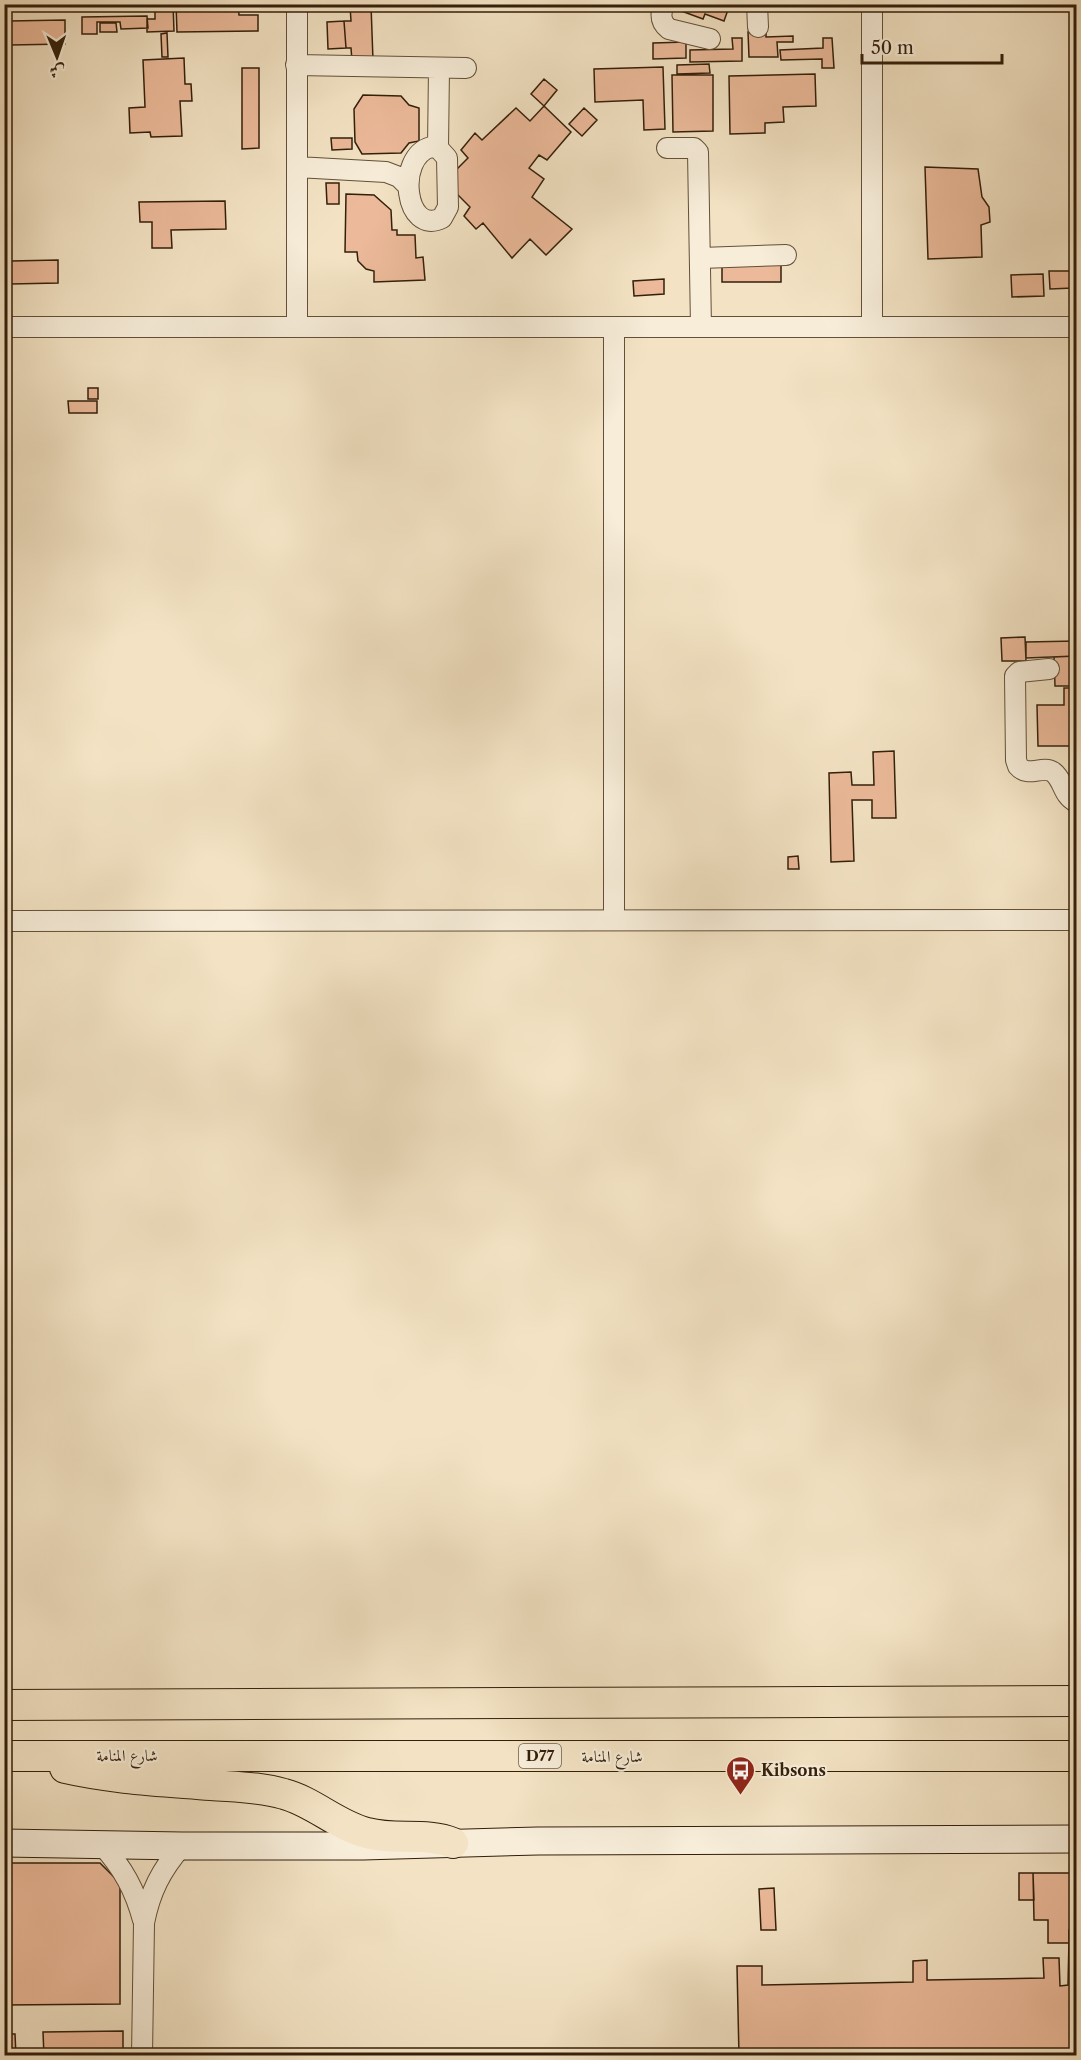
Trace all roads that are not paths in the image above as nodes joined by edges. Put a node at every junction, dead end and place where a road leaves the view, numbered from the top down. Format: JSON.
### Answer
{"nodes":[{"id":1,"x":297,"y":4,"type":"edge"},
{"id":2,"x":664,"y":4,"type":"edge"},
{"id":3,"x":757,"y":4,"type":"edge"},
{"id":4,"x":872,"y":4,"type":"edge"},
{"id":5,"x":758,"y":27,"type":"dead end"},
{"id":6,"x":710,"y":39,"type":"dead end"},
{"id":7,"x":296,"y":65,"type":"junction"},
{"id":8,"x":439,"y":68,"type":"junction"},
{"id":9,"x":466,"y":68,"type":"dead end"},
{"id":10,"x":438,"y":148,"type":"junction"},
{"id":11,"x":667,"y":148,"type":"dead end"},
{"id":12,"x":297,"y":167,"type":"junction"},
{"id":13,"x":408,"y":186,"type":"junction"},
{"id":14,"x":786,"y":255,"type":"dead end"},
{"id":15,"x":701,"y":258,"type":"junction"},
{"id":16,"x":4,"y":327,"type":"edge"},
{"id":17,"x":297,"y":327,"type":"junction"},
{"id":18,"x":614,"y":327,"type":"junction"},
{"id":19,"x":702,"y":327,"type":"junction"},
{"id":20,"x":872,"y":327,"type":"junction"},
{"id":21,"x":1077,"y":327,"type":"edge"},
{"id":22,"x":1049,"y":669,"type":"dead end"},
{"id":23,"x":1077,"y":777,"type":"edge"},
{"id":24,"x":1071,"y":798,"type":"edge"},
{"id":25,"x":614,"y":920,"type":"junction"},
{"id":26,"x":1077,"y":920,"type":"edge"},
{"id":27,"x":4,"y":921,"type":"edge"},
{"id":28,"x":1077,"y":1701,"type":"edge"},
{"id":29,"x":4,"y":1705,"type":"edge"},
{"id":30,"x":13,"y":1756,"type":"edge"},
{"id":31,"x":1077,"y":1756,"type":"edge"},
{"id":32,"x":1077,"y":1839,"type":"edge"},
{"id":33,"x":4,"y":1843,"type":"edge"},
{"id":34,"x":453,"y":1843,"type":"junction"},
{"id":35,"x":102,"y":1845,"type":"junction"},
{"id":36,"x":182,"y":1846,"type":"junction"},
{"id":37,"x":144,"y":1923,"type":"junction"},
{"id":38,"x":142,"y":2055,"type":"edge"}],
"edges":[{"from":1,"to":7,"type":"street"},
{"from":2,"to":6,"type":"street"},
{"from":3,"to":5,"type":"street"},
{"from":4,"to":20,"type":"street"},
{"from":7,"to":8,"type":"street"},
{"from":7,"to":12,"type":"street"},
{"from":8,"to":9,"type":"street"},
{"from":8,"to":10,"type":"street"},
{"from":10,"to":13,"type":"street"},
{"from":10,"to":13,"type":"street"},
{"from":11,"to":15,"type":"street"},
{"from":12,"to":13,"type":"street"},
{"from":12,"to":17,"type":"street"},
{"from":14,"to":15,"type":"street"},
{"from":15,"to":19,"type":"street"},
{"from":16,"to":17,"type":"street"},
{"from":17,"to":18,"type":"street"},
{"from":18,"to":19,"type":"street"},
{"from":18,"to":25,"type":"street"},
{"from":19,"to":20,"type":"street"},
{"from":20,"to":21,"type":"street"},
{"from":22,"to":24,"type":"street"},
{"from":23,"to":24,"type":"street"},
{"from":25,"to":26,"type":"street"},
{"from":25,"to":27,"type":"street"},
{"from":28,"to":29,"type":"main road"},
{"from":30,"to":31,"type":"main road","name":"شارع المنامة","number":"D77"},
{"from":30,"to":34,"type":"main road"},
{"from":32,"to":34,"type":"street"},
{"from":33,"to":35,"type":"street"},
{"from":34,"to":36,"type":"street"},
{"from":35,"to":36,"type":"street"},
{"from":35,"to":37,"type":"street"},
{"from":36,"to":37,"type":"street"},
{"from":37,"to":38,"type":"street"}]}
